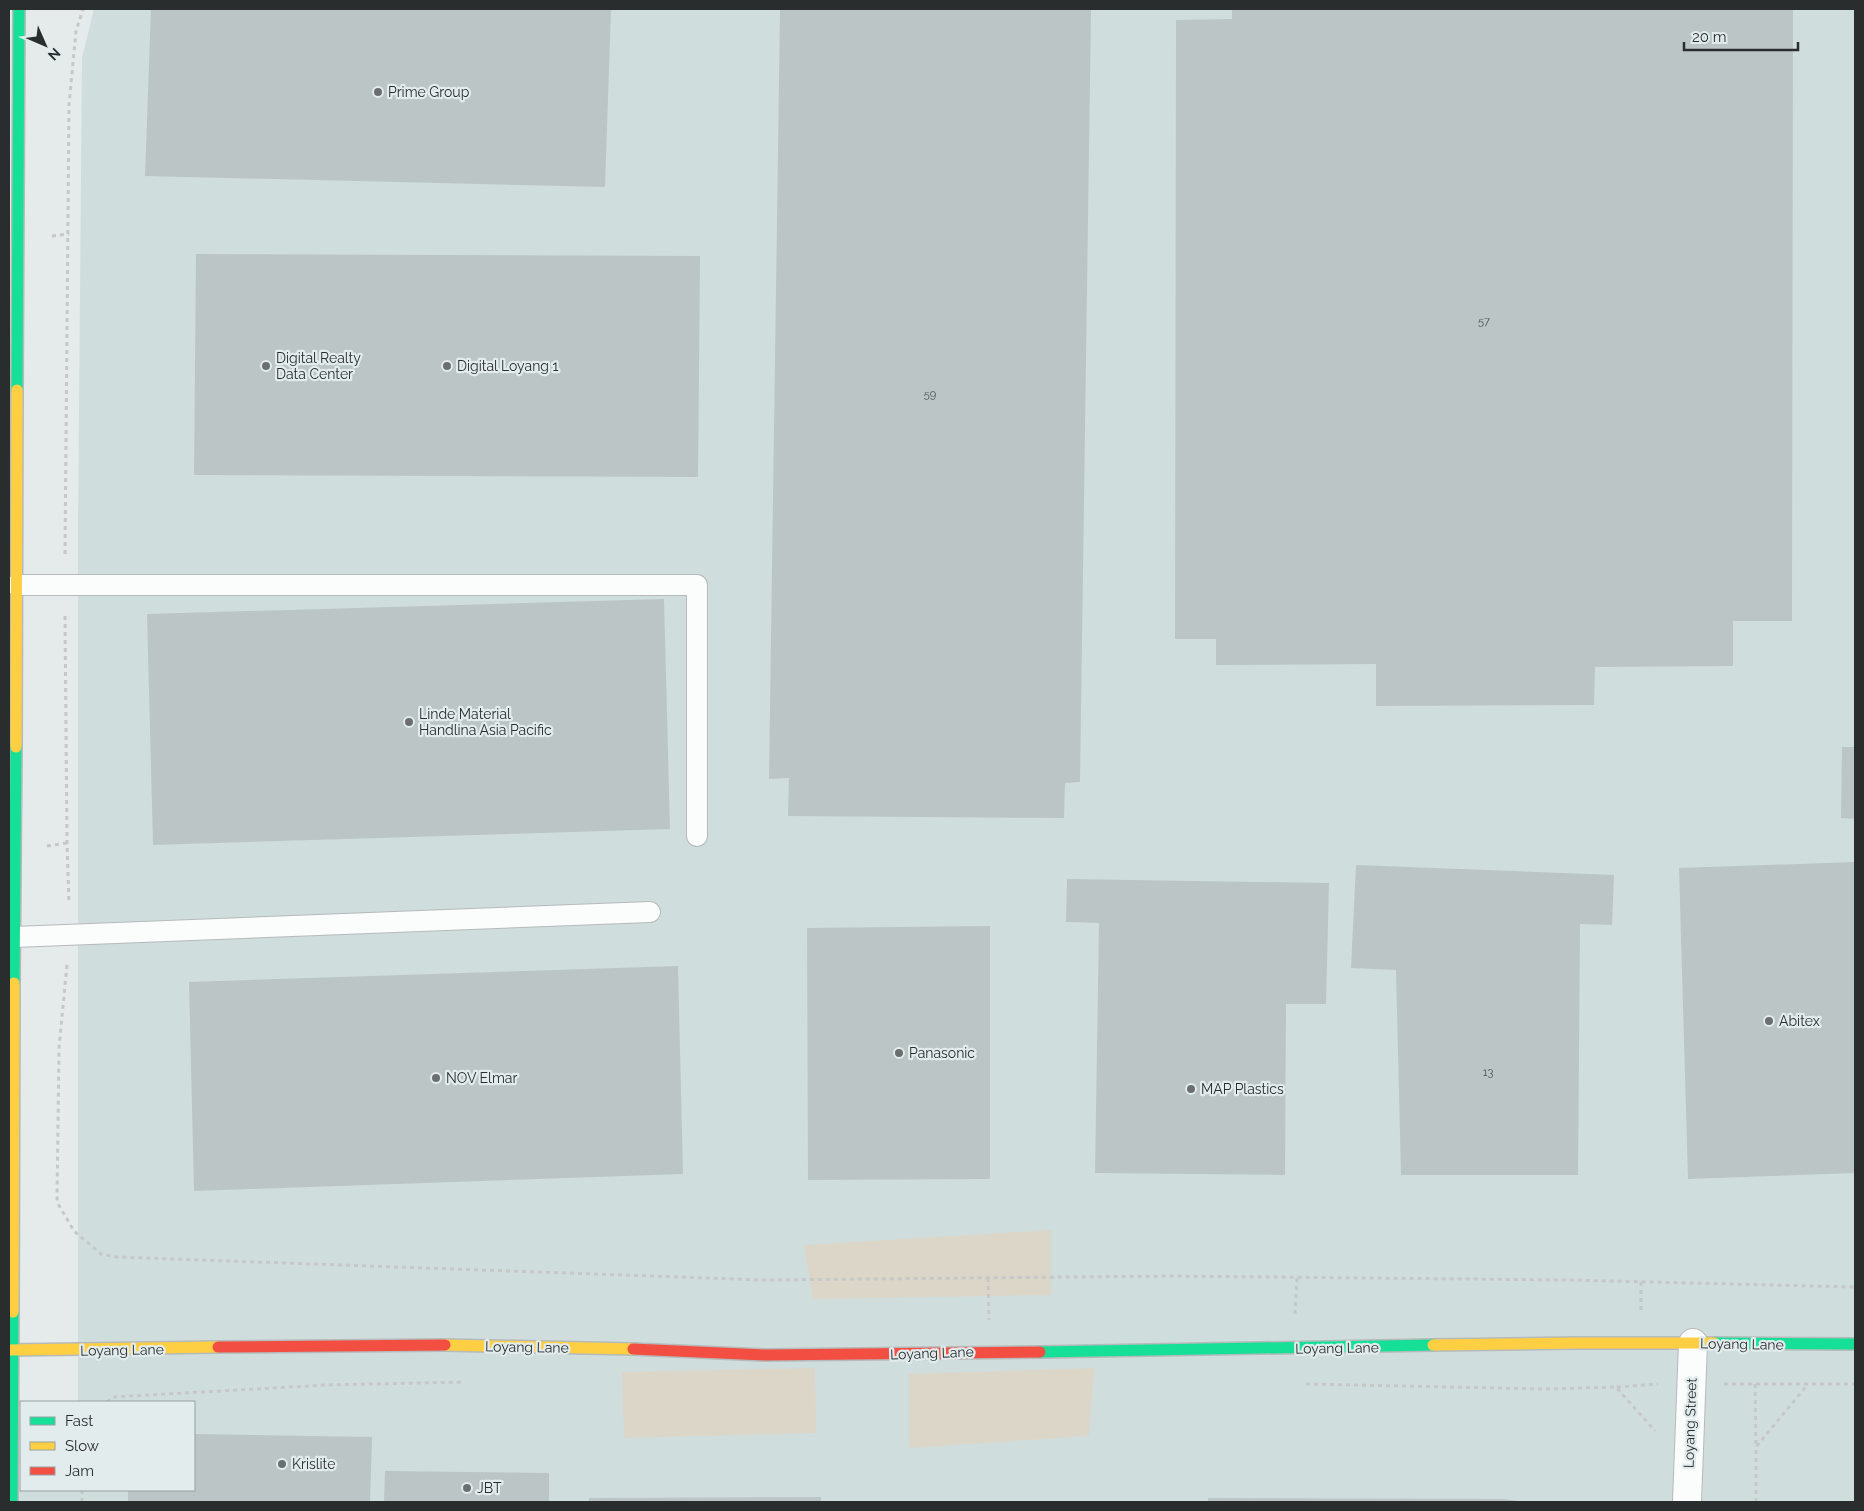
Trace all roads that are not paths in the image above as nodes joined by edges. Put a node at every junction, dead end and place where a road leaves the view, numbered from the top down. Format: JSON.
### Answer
{"nodes":[{"id":1,"x":20,"y":10,"type":"edge"},
{"id":2,"x":13,"y":375,"type":"edge"},
{"id":3,"x":16,"y":584,"type":"junction"},
{"id":4,"x":696,"y":836,"type":"dead end"},
{"id":5,"x":650,"y":912,"type":"dead end"},
{"id":6,"x":14,"y":937,"type":"junction"},
{"id":7,"x":1693,"y":1343,"type":"junction"},
{"id":8,"x":1855,"y":1344,"type":"edge"},
{"id":9,"x":11,"y":1350,"type":"edge"},
{"id":10,"x":12,"y":1502,"type":"edge"},
{"id":11,"x":1687,"y":1502,"type":"edge"}],
"edges":[{"from":1,"to":2,"type":"street"},
{"from":2,"to":3,"type":"street"},
{"from":3,"to":4,"type":"lane"},
{"from":3,"to":6,"type":"street"},
{"from":5,"to":6,"type":"lane"},
{"from":6,"to":9,"type":"street"},
{"from":7,"to":8,"type":"street","name":"Loyang Lane"},
{"from":7,"to":9,"type":"street","name":"Loyang Lane"},
{"from":7,"to":11,"type":"street","name":"Loyang Street"},
{"from":9,"to":10,"type":"street"}]}
